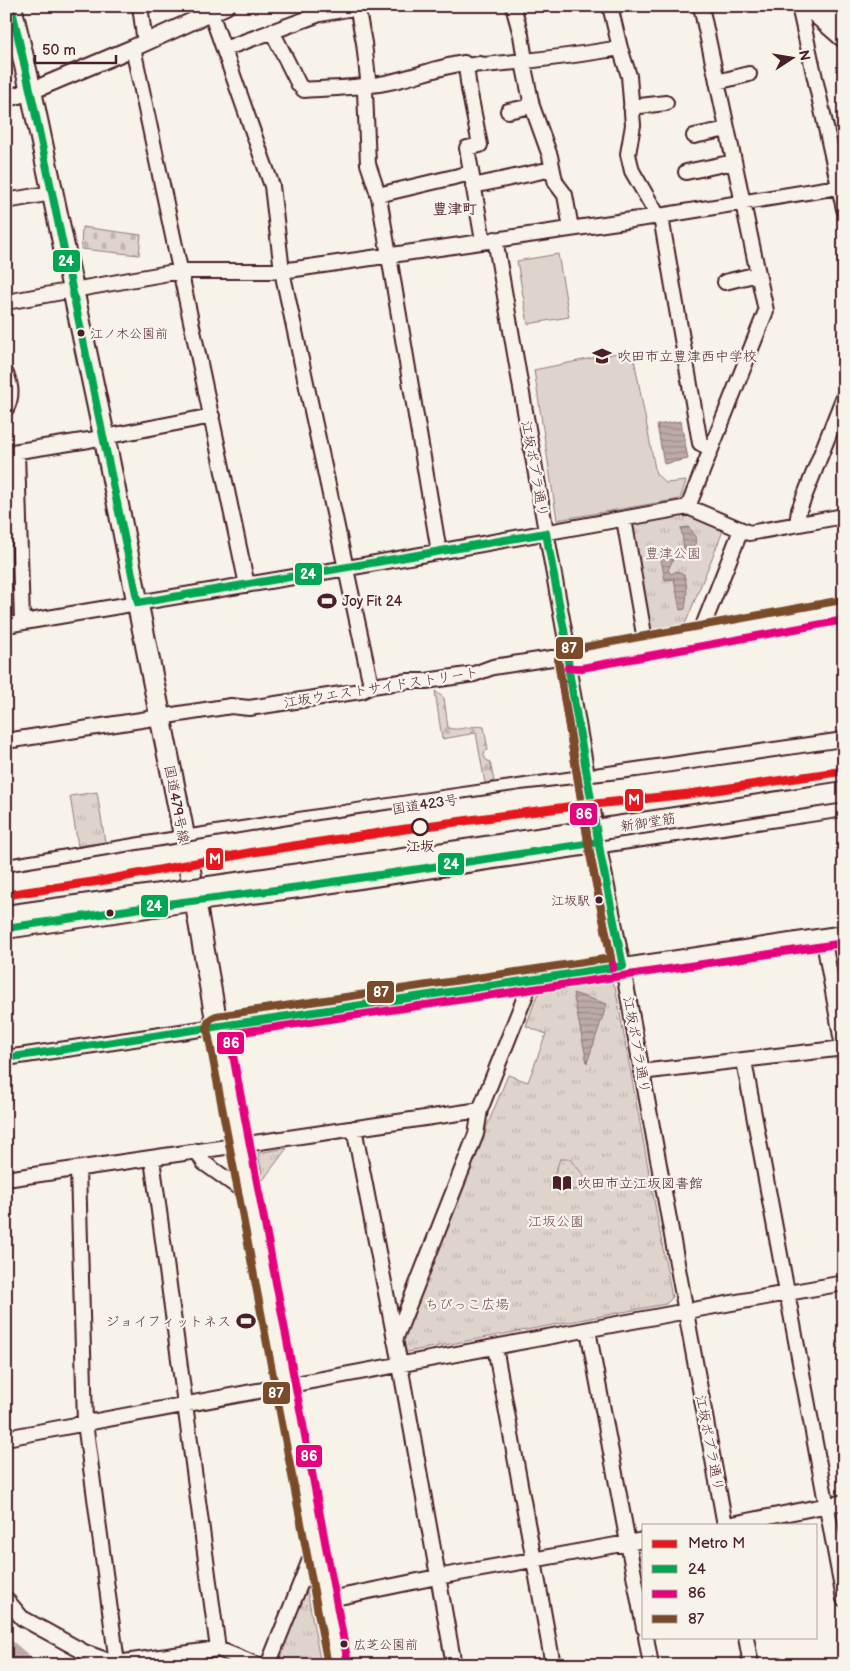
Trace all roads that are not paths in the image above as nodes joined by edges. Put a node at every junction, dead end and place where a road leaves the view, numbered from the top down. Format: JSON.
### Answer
{"nodes":[{"id":1,"x":11,"y":6,"type":"edge"},
{"id":2,"x":140,"y":6,"type":"edge"},
{"id":3,"x":513,"y":6,"type":"edge"},
{"id":4,"x":610,"y":6,"type":"edge"},
{"id":5,"x":701,"y":6,"type":"edge"},
{"id":6,"x":799,"y":6,"type":"edge"},
{"id":7,"x":804,"y":6,"type":"edge"},
{"id":8,"x":824,"y":6,"type":"edge"},
{"id":9,"x":359,"y":7,"type":"edge"},
{"id":10,"x":218,"y":10,"type":"edge"},
{"id":11,"x":844,"y":25,"type":"edge"},
{"id":12,"x":272,"y":31,"type":"junction"},
{"id":13,"x":844,"y":41,"type":"edge"},
{"id":14,"x":139,"y":46,"type":"junction"},
{"id":15,"x":620,"y":48,"type":"junction"},
{"id":16,"x":224,"y":49,"type":"junction"},
{"id":17,"x":524,"y":62,"type":"junction"},
{"id":18,"x":466,"y":66,"type":"junction"},
{"id":19,"x":749,"y":74,"type":"dead end"},
{"id":20,"x":717,"y":82,"type":"junction"},
{"id":21,"x":368,"y":85,"type":"junction"},
{"id":22,"x":31,"y":91,"type":"junction"},
{"id":23,"x":6,"y":99,"type":"edge"},
{"id":24,"x":666,"y":103,"type":"dead end"},
{"id":25,"x":532,"y":106,"type":"junction"},
{"id":26,"x":631,"y":107,"type":"junction"},
{"id":27,"x":508,"y":111,"type":"dead end"},
{"id":28,"x":727,"y":128,"type":"junction"},
{"id":29,"x":694,"y":136,"type":"dead end"},
{"id":30,"x":734,"y":162,"type":"junction"},
{"id":31,"x":552,"y":169,"type":"junction"},
{"id":32,"x":686,"y":172,"type":"dead end"},
{"id":33,"x":472,"y":179,"type":"junction"},
{"id":34,"x":841,"y":187,"type":"edge"},
{"id":35,"x":52,"y":193,"type":"junction"},
{"id":36,"x":378,"y":195,"type":"junction"},
{"id":37,"x":6,"y":201,"type":"edge"},
{"id":38,"x":743,"y":202,"type":"junction"},
{"id":39,"x":844,"y":209,"type":"edge"},
{"id":40,"x":659,"y":216,"type":"junction"},
{"id":41,"x":571,"y":228,"type":"junction"},
{"id":42,"x":489,"y":240,"type":"junction"},
{"id":43,"x":388,"y":255,"type":"junction"},
{"id":44,"x":180,"y":271,"type":"junction"},
{"id":45,"x":282,"y":271,"type":"junction"},
{"id":46,"x":758,"y":274,"type":"junction"},
{"id":47,"x":726,"y":282,"type":"dead end"},
{"id":48,"x":73,"y":290,"type":"junction"},
{"id":49,"x":6,"y":302,"type":"edge"},
{"id":50,"x":6,"y":374,"type":"edge"},
{"id":51,"x":844,"y":396,"type":"edge"},
{"id":52,"x":6,"y":409,"type":"edge"},
{"id":53,"x":212,"y":416,"type":"junction"},
{"id":54,"x":104,"y":437,"type":"junction"},
{"id":55,"x":711,"y":449,"type":"junction"},
{"id":56,"x":12,"y":452,"type":"edge"},
{"id":57,"x":688,"y":507,"type":"junction"},
{"id":58,"x":844,"y":516,"type":"edge"},
{"id":59,"x":624,"y":519,"type":"junction"},
{"id":60,"x":797,"y":524,"type":"junction"},
{"id":61,"x":741,"y":530,"type":"junction"},
{"id":62,"x":546,"y":533,"type":"junction"},
{"id":63,"x":439,"y":552,"type":"junction"},
{"id":64,"x":345,"y":568,"type":"junction"},
{"id":65,"x":247,"y":584,"type":"junction"},
{"id":66,"x":138,"y":603,"type":"junction"},
{"id":67,"x":844,"y":610,"type":"edge"},
{"id":68,"x":22,"y":622,"type":"junction"},
{"id":69,"x":6,"y":625,"type":"edge"},
{"id":70,"x":699,"y":636,"type":"junction"},
{"id":71,"x":646,"y":646,"type":"junction"},
{"id":72,"x":568,"y":658,"type":"junction"},
{"id":73,"x":372,"y":686,"type":"junction"},
{"id":74,"x":159,"y":717,"type":"junction"},
{"id":75,"x":6,"y":741,"type":"edge"},
{"id":76,"x":844,"y":743,"type":"edge"},
{"id":77,"x":844,"y":752,"type":"edge"},
{"id":78,"x":844,"y":758,"type":"edge"},
{"id":79,"x":792,"y":762,"type":"dead end"},
{"id":80,"x":746,"y":768,"type":"dead end"},
{"id":81,"x":646,"y":771,"type":"junction"},
{"id":82,"x":588,"y":781,"type":"junction"},
{"id":83,"x":844,"y":792,"type":"edge"},
{"id":84,"x":844,"y":806,"type":"edge"},
{"id":85,"x":185,"y":840,"type":"junction"},
{"id":86,"x":599,"y":842,"type":"junction"},
{"id":87,"x":103,"y":853,"type":"junction"},
{"id":88,"x":6,"y":870,"type":"edge"},
{"id":89,"x":190,"y":871,"type":"junction"},
{"id":90,"x":6,"y":883,"type":"edge"},
{"id":91,"x":299,"y":887,"type":"junction"},
{"id":92,"x":195,"y":901,"type":"junction"},
{"id":93,"x":6,"y":916,"type":"edge"},
{"id":94,"x":6,"y":928,"type":"edge"},
{"id":95,"x":844,"y":933,"type":"edge"},
{"id":96,"x":823,"y":936,"type":"junction"},
{"id":97,"x":622,"y":966,"type":"junction"},
{"id":98,"x":532,"y":979,"type":"junction"},
{"id":99,"x":217,"y":1026,"type":"junction"},
{"id":100,"x":844,"y":1050,"type":"edge"},
{"id":101,"x":6,"y":1058,"type":"edge"},
{"id":102,"x":744,"y":1060,"type":"junction"},
{"id":103,"x":641,"y":1072,"type":"junction"},
{"id":104,"x":480,"y":1110,"type":"junction"},
{"id":105,"x":354,"y":1128,"type":"junction"},
{"id":106,"x":240,"y":1145,"type":"junction"},
{"id":107,"x":197,"y":1151,"type":"junction"},
{"id":108,"x":152,"y":1158,"type":"junction"},
{"id":109,"x":78,"y":1169,"type":"junction"},
{"id":110,"x":6,"y":1179,"type":"edge"},
{"id":111,"x":249,"y":1195,"type":"junction"},
{"id":112,"x":844,"y":1283,"type":"edge"},
{"id":113,"x":787,"y":1294,"type":"junction"},
{"id":114,"x":685,"y":1312,"type":"junction"},
{"id":115,"x":588,"y":1330,"type":"junction"},
{"id":116,"x":395,"y":1340,"type":"junction"},
{"id":117,"x":495,"y":1347,"type":"junction"},
{"id":118,"x":400,"y":1365,"type":"junction"},
{"id":119,"x":285,"y":1386,"type":"junction"},
{"id":120,"x":185,"y":1404,"type":"junction"},
{"id":121,"x":85,"y":1423,"type":"junction"},
{"id":122,"x":6,"y":1438,"type":"edge"},
{"id":123,"x":844,"y":1502,"type":"edge"},
{"id":124,"x":826,"y":1506,"type":"junction"},
{"id":125,"x":726,"y":1524,"type":"edge"},
{"id":126,"x":731,"y":1524,"type":"edge"},
{"id":127,"x":642,"y":1540,"type":"edge"},
{"id":128,"x":628,"y":1543,"type":"junction"},
{"id":129,"x":315,"y":1546,"type":"junction"},
{"id":130,"x":534,"y":1560,"type":"junction"},
{"id":131,"x":437,"y":1577,"type":"junction"},
{"id":132,"x":6,"y":1599,"type":"edge"},
{"id":133,"x":844,"y":1599,"type":"edge"},
{"id":134,"x":325,"y":1600,"type":"junction"},
{"id":135,"x":642,"y":1617,"type":"edge"},
{"id":136,"x":646,"y":1638,"type":"edge"},
{"id":137,"x":746,"y":1638,"type":"edge"},
{"id":138,"x":218,"y":1649,"type":"junction"},
{"id":139,"x":118,"y":1664,"type":"edge"},
{"id":140,"x":258,"y":1665,"type":"edge"},
{"id":141,"x":268,"y":1665,"type":"edge"},
{"id":142,"x":338,"y":1665,"type":"edge"},
{"id":143,"x":454,"y":1665,"type":"edge"},
{"id":144,"x":553,"y":1665,"type":"edge"},
{"id":145,"x":651,"y":1665,"type":"edge"},
{"id":146,"x":751,"y":1665,"type":"edge"}],
"edges":[{"from":1,"to":22,"type":"highway","name":"国道479号線"},
{"from":2,"to":14,"type":"street"},
{"from":3,"to":17,"type":"street"},
{"from":4,"to":15,"type":"street"},
{"from":5,"to":20,"type":"street"},
{"from":6,"to":34,"type":"street"},
{"from":7,"to":13,"type":"street"},
{"from":8,"to":11,"type":"highway"},
{"from":9,"to":12,"type":"street"},
{"from":9,"to":21,"type":"street"},
{"from":10,"to":14,"type":"main road"},
{"from":10,"to":16,"type":"street"},
{"from":12,"to":16,"type":"street"},
{"from":12,"to":21,"type":"street"},
{"from":14,"to":22,"type":"main road"},
{"from":14,"to":44,"type":"street"},
{"from":15,"to":17,"type":"street"},
{"from":15,"to":26,"type":"street"},
{"from":16,"to":45,"type":"street"},
{"from":17,"to":18,"type":"street"},
{"from":17,"to":25,"type":"street"},
{"from":18,"to":21,"type":"street"},
{"from":18,"to":33,"type":"street","name":"江坂ポプラ通り"},
{"from":19,"to":20,"type":"street"},
{"from":20,"to":28,"type":"street"},
{"from":21,"to":36,"type":"street"},
{"from":22,"to":23,"type":"main road"},
{"from":22,"to":35,"type":"highway","name":"国道479号線"},
{"from":24,"to":26,"type":"street"},
{"from":25,"to":27,"type":"street"},
{"from":25,"to":31,"type":"street"},
{"from":26,"to":40,"type":"street"},
{"from":28,"to":29,"type":"street"},
{"from":28,"to":30,"type":"street"},
{"from":30,"to":32,"type":"street"},
{"from":30,"to":38,"type":"street"},
{"from":31,"to":33,"type":"street"},
{"from":31,"to":41,"type":"street"},
{"from":33,"to":36,"type":"street"},
{"from":33,"to":42,"type":"street","name":"江坂ポプラ通り"},
{"from":34,"to":38,"type":"street"},
{"from":34,"to":39,"type":"street"},
{"from":35,"to":37,"type":"street"},
{"from":35,"to":48,"type":"highway","name":"国道479号線"},
{"from":36,"to":43,"type":"street"},
{"from":38,"to":40,"type":"street"},
{"from":38,"to":46,"type":"street"},
{"from":40,"to":41,"type":"street"},
{"from":40,"to":55,"type":"street"},
{"from":41,"to":42,"type":"street"},
{"from":42,"to":43,"type":"street"},
{"from":42,"to":62,"type":"street","name":"江坂ポプラ通り"},
{"from":43,"to":45,"type":"street"},
{"from":43,"to":63,"type":"street"},
{"from":44,"to":45,"type":"street"},
{"from":44,"to":48,"type":"street"},
{"from":44,"to":53,"type":"street"},
{"from":45,"to":64,"type":"street"},
{"from":46,"to":47,"type":"street"},
{"from":46,"to":55,"type":"street"},
{"from":48,"to":49,"type":"street"},
{"from":48,"to":54,"type":"highway","name":"国道479号線"},
{"from":50,"to":52,"type":"street"},
{"from":51,"to":60,"type":"street"},
{"from":53,"to":54,"type":"street"},
{"from":53,"to":65,"type":"street"},
{"from":54,"to":56,"type":"street"},
{"from":54,"to":66,"type":"highway","name":"国道479号線"},
{"from":55,"to":57,"type":"street"},
{"from":56,"to":68,"type":"street"},
{"from":57,"to":59,"type":"street"},
{"from":57,"to":61,"type":"street"},
{"from":58,"to":60,"type":"street"},
{"from":59,"to":62,"type":"street"},
{"from":59,"to":71,"type":"street"},
{"from":60,"to":61,"type":"street"},
{"from":61,"to":70,"type":"street"},
{"from":62,"to":63,"type":"street"},
{"from":62,"to":72,"type":"street","name":"江坂ポプラ通り"},
{"from":63,"to":64,"type":"street"},
{"from":64,"to":65,"type":"street"},
{"from":64,"to":73,"type":"street"},
{"from":65,"to":66,"type":"street"},
{"from":66,"to":68,"type":"street"},
{"from":66,"to":74,"type":"highway","name":"国道479号線"},
{"from":67,"to":70,"type":"street","name":"江坂ウエストサイドストリート"},
{"from":68,"to":69,"type":"street"},
{"from":70,"to":71,"type":"street","name":"江坂ウエストサイドストリート"},
{"from":71,"to":72,"type":"street","name":"江坂ウエストサイドストリート"},
{"from":72,"to":73,"type":"street","name":"江坂ウエストサイドストリート"},
{"from":72,"to":82,"type":"street","name":"江坂ポプラ通り"},
{"from":73,"to":74,"type":"street","name":"江坂ウエストサイドストリート"},
{"from":74,"to":75,"type":"street","name":"江坂ウエストサイドストリート"},
{"from":74,"to":85,"type":"highway","name":"国道479号線"},
{"from":76,"to":81,"type":"highway","name":"国道423号"},
{"from":77,"to":79,"type":"street"},
{"from":78,"to":90,"type":"highway","bridge":true},
{"from":80,"to":81,"type":"street"},
{"from":81,"to":82,"type":"highway","name":"国道423号"},
{"from":82,"to":85,"type":"highway","name":"国道423号"},
{"from":82,"to":86,"type":"street","name":"江坂ポプラ通り"},
{"from":83,"to":93,"type":"highway","name":"新御堂筋","bridge":true},
{"from":84,"to":86,"type":"highway"},
{"from":85,"to":87,"type":"highway","name":"国道423号"},
{"from":85,"to":89,"type":"highway","name":"国道479号線"},
{"from":86,"to":91,"type":"highway"},
{"from":86,"to":97,"type":"street","name":"江坂ポプラ通り"},
{"from":87,"to":88,"type":"highway","name":"国道423号"},
{"from":87,"to":89,"type":"street"},
{"from":89,"to":91,"type":"street"},
{"from":89,"to":92,"type":"highway","name":"国道479号線"},
{"from":91,"to":92,"type":"highway"},
{"from":92,"to":94,"type":"highway"},
{"from":92,"to":99,"type":"highway","name":"国道479号線"},
{"from":95,"to":96,"type":"street"},
{"from":96,"to":97,"type":"street"},
{"from":96,"to":100,"type":"street"},
{"from":97,"to":98,"type":"street"},
{"from":97,"to":103,"type":"street","name":"江坂ポプラ通り"},
{"from":98,"to":99,"type":"street"},
{"from":98,"to":104,"type":"street"},
{"from":99,"to":101,"type":"street"},
{"from":99,"to":106,"type":"highway","name":"国道479号線"},
{"from":100,"to":102,"type":"street"},
{"from":102,"to":103,"type":"street"},
{"from":102,"to":113,"type":"street"},
{"from":103,"to":114,"type":"street","name":"江坂ポプラ通り"},
{"from":104,"to":105,"type":"street"},
{"from":104,"to":116,"type":"street"},
{"from":105,"to":106,"type":"street"},
{"from":105,"to":116,"type":"street"},
{"from":106,"to":107,"type":"street"},
{"from":106,"to":111,"type":"highway","name":"国道479号線"},
{"from":107,"to":108,"type":"street"},
{"from":107,"to":111,"type":"street"},
{"from":108,"to":109,"type":"street"},
{"from":108,"to":120,"type":"street"},
{"from":109,"to":110,"type":"street"},
{"from":109,"to":121,"type":"street"},
{"from":111,"to":119,"type":"highway","name":"国道479号線"},
{"from":112,"to":113,"type":"street"},
{"from":113,"to":114,"type":"street"},
{"from":113,"to":124,"type":"street"},
{"from":114,"to":115,"type":"street"},
{"from":114,"to":125,"type":"street","name":"江坂ポプラ通り"},
{"from":115,"to":117,"type":"street"},
{"from":115,"to":128,"type":"street"},
{"from":116,"to":118,"type":"street"},
{"from":117,"to":118,"type":"street"},
{"from":117,"to":130,"type":"street"},
{"from":118,"to":119,"type":"street"},
{"from":118,"to":131,"type":"street"},
{"from":119,"to":120,"type":"street"},
{"from":119,"to":129,"type":"highway","name":"国道479号線"},
{"from":120,"to":121,"type":"street"},
{"from":120,"to":138,"type":"street"},
{"from":121,"to":122,"type":"street"},
{"from":121,"to":139,"type":"street"},
{"from":123,"to":124,"type":"street"},
{"from":124,"to":126,"type":"street"},
{"from":124,"to":133,"type":"street"},
{"from":127,"to":128,"type":"street"},
{"from":128,"to":130,"type":"street"},
{"from":128,"to":135,"type":"street"},
{"from":129,"to":134,"type":"highway","name":"国道479号線"},
{"from":129,"to":141,"type":"street"},
{"from":130,"to":131,"type":"street"},
{"from":130,"to":144,"type":"street"},
{"from":131,"to":134,"type":"street"},
{"from":131,"to":143,"type":"street"},
{"from":132,"to":139,"type":"street"},
{"from":134,"to":142,"type":"highway","name":"国道479号線"},
{"from":136,"to":145,"type":"street"},
{"from":137,"to":146,"type":"street"},
{"from":138,"to":139,"type":"street"},
{"from":138,"to":140,"type":"street"}]}
